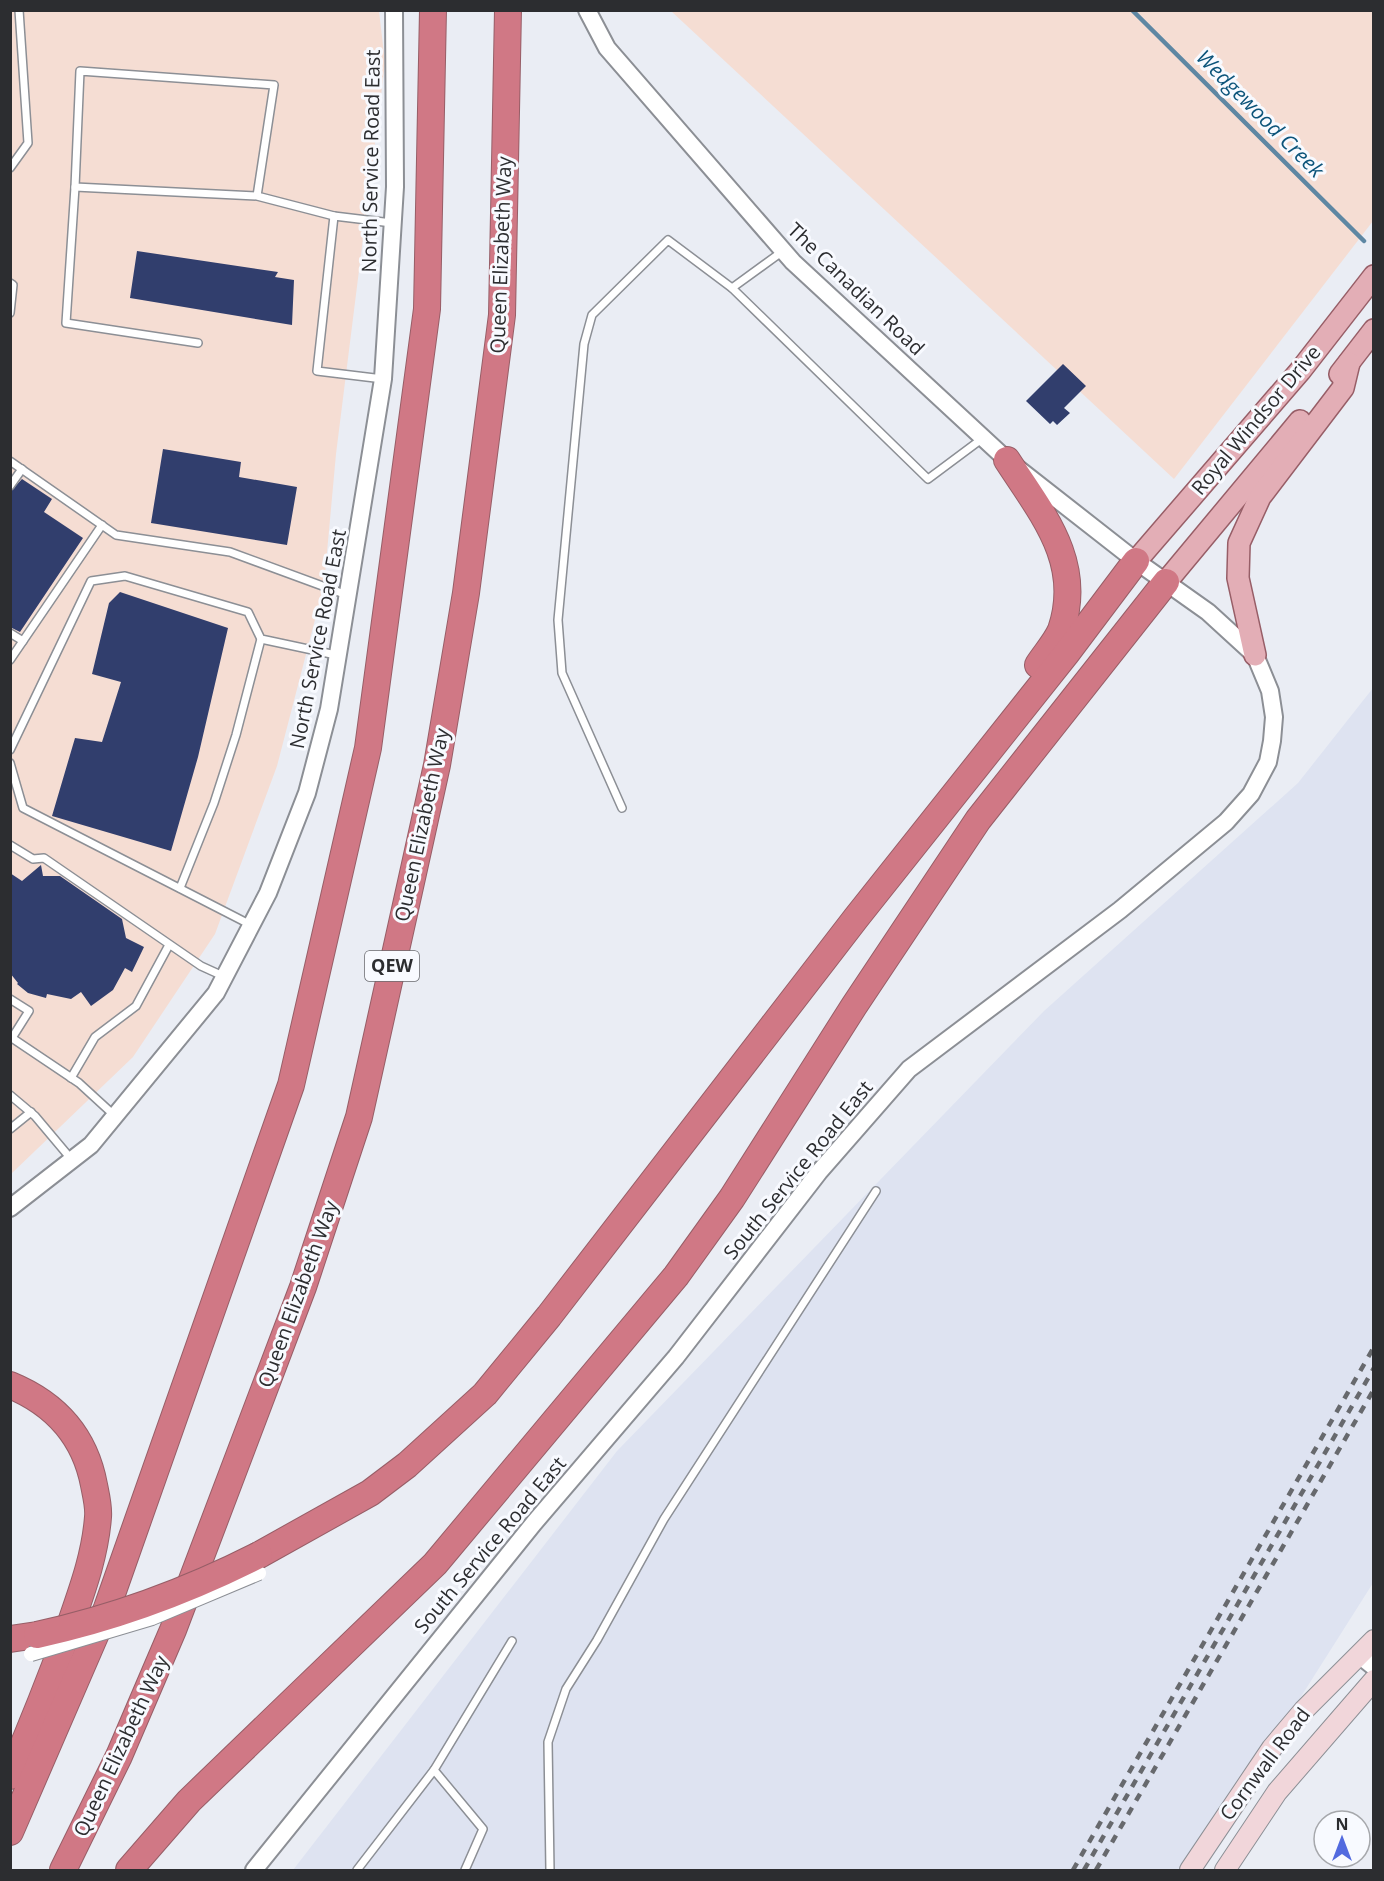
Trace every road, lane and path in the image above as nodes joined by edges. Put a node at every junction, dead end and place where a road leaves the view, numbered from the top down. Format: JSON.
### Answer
{"nodes":[{"id":1,"x":19,"y":10,"type":"edge"},
{"id":2,"x":394,"y":10,"type":"edge"},
{"id":3,"x":433,"y":10,"type":"edge"},
{"id":4,"x":508,"y":10,"type":"edge"},
{"id":5,"x":587,"y":10,"type":"edge"},
{"id":6,"x":10,"y":168,"type":"edge"},
{"id":7,"x":75,"y":187,"type":"junction"},
{"id":8,"x":257,"y":196,"type":"junction"},
{"id":9,"x":334,"y":216,"type":"junction"},
{"id":10,"x":392,"y":223,"type":"junction"},
{"id":11,"x":783,"y":250,"type":"junction"},
{"id":12,"x":1374,"y":276,"type":"edge"},
{"id":13,"x":10,"y":283,"type":"edge"},
{"id":14,"x":732,"y":288,"type":"junction"},
{"id":15,"x":10,"y":313,"type":"edge"},
{"id":16,"x":1374,"y":330,"type":"edge"},
{"id":17,"x":198,"y":343,"type":"dead end"},
{"id":18,"x":1349,"y":363,"type":"junction"},
{"id":19,"x":383,"y":379,"type":"junction"},
{"id":20,"x":983,"y":438,"type":"junction"},
{"id":21,"x":1007,"y":460,"type":"junction"},
{"id":22,"x":10,"y":461,"type":"edge"},
{"id":23,"x":22,"y":469,"type":"junction"},
{"id":24,"x":10,"y":486,"type":"edge"},
{"id":25,"x":102,"y":525,"type":"junction"},
{"id":26,"x":1136,"y":561,"type":"junction"},
{"id":27,"x":1166,"y":582,"type":"junction"},
{"id":28,"x":349,"y":596,"type":"junction"},
{"id":29,"x":10,"y":633,"type":"edge"},
{"id":30,"x":261,"y":639,"type":"junction"},
{"id":31,"x":23,"y":641,"type":"junction"},
{"id":32,"x":339,"y":655,"type":"junction"},
{"id":33,"x":1256,"y":655,"type":"junction"},
{"id":34,"x":10,"y":660,"type":"edge"},
{"id":35,"x":1000,"y":735,"type":"junction"},
{"id":36,"x":10,"y":750,"type":"edge"},
{"id":37,"x":10,"y":762,"type":"edge"},
{"id":38,"x":622,"y":808,"type":"dead end"},
{"id":39,"x":10,"y":845,"type":"edge"},
{"id":40,"x":180,"y":888,"type":"junction"},
{"id":41,"x":251,"y":926,"type":"junction"},
{"id":42,"x":169,"y":945,"type":"junction"},
{"id":43,"x":225,"y":977,"type":"junction"},
{"id":44,"x":10,"y":999,"type":"edge"},
{"id":45,"x":71,"y":1078,"type":"junction"},
{"id":46,"x":10,"y":1095,"type":"edge"},
{"id":47,"x":31,"y":1112,"type":"junction"},
{"id":48,"x":115,"y":1116,"type":"junction"},
{"id":49,"x":10,"y":1129,"type":"edge"},
{"id":50,"x":72,"y":1160,"type":"junction"},
{"id":51,"x":876,"y":1191,"type":"dead end"},
{"id":52,"x":10,"y":1208,"type":"edge"},
{"id":53,"x":10,"y":1385,"type":"edge"},
{"id":54,"x":10,"y":1639,"type":"edge"},
{"id":55,"x":1374,"y":1640,"type":"edge"},
{"id":56,"x":512,"y":1641,"type":"dead end"},
{"id":57,"x":1366,"y":1661,"type":"edge"},
{"id":58,"x":1374,"y":1680,"type":"edge"},
{"id":59,"x":434,"y":1770,"type":"junction"},
{"id":60,"x":10,"y":1776,"type":"edge"},
{"id":61,"x":10,"y":1832,"type":"edge"},
{"id":62,"x":63,"y":1870,"type":"edge"},
{"id":63,"x":129,"y":1870,"type":"edge"},
{"id":64,"x":254,"y":1870,"type":"edge"},
{"id":65,"x":357,"y":1870,"type":"edge"},
{"id":66,"x":465,"y":1870,"type":"edge"},
{"id":67,"x":550,"y":1870,"type":"edge"},
{"id":68,"x":1191,"y":1870,"type":"edge"},
{"id":69,"x":1225,"y":1870,"type":"edge"}],
"edges":[{"from":1,"to":6,"type":"lane"},
{"from":2,"to":10,"type":"street","name":"North Service Road East"},
{"from":3,"to":61,"type":"highway"},
{"from":4,"to":62,"type":"highway","name":"Queen Elizabeth Way","number":"QEW"},
{"from":5,"to":11,"type":"street","name":"The Canadian Road"},
{"from":7,"to":8,"type":"lane"},
{"from":7,"to":8,"type":"lane"},
{"from":7,"to":17,"type":"lane"},
{"from":8,"to":9,"type":"lane"},
{"from":9,"to":10,"type":"lane"},
{"from":9,"to":19,"type":"lane"},
{"from":10,"to":19,"type":"street","name":"North Service Road East"},
{"from":11,"to":14,"type":"lane"},
{"from":11,"to":20,"type":"street","name":"The Canadian Road"},
{"from":12,"to":26,"type":"main road","name":"Royal Windsor Drive"},
{"from":13,"to":15,"type":"lane"},
{"from":14,"to":20,"type":"lane"},
{"from":14,"to":38,"type":"lane"},
{"from":16,"to":18,"type":"main road","name":"Royal Windsor Drive"},
{"from":18,"to":27,"type":"main road","name":"Royal Windsor Drive"},
{"from":18,"to":33,"type":"main road"},
{"from":19,"to":28,"type":"street","name":"North Service Road East"},
{"from":20,"to":21,"type":"street","name":"The Canadian Road"},
{"from":21,"to":26,"type":"street","name":"The Canadian Road"},
{"from":21,"to":35,"type":"highway"},
{"from":22,"to":23,"type":"lane"},
{"from":23,"to":24,"type":"lane"},
{"from":23,"to":25,"type":"lane"},
{"from":25,"to":28,"type":"lane"},
{"from":25,"to":31,"type":"lane"},
{"from":26,"to":27,"type":"street","name":"South Service Road East"},
{"from":26,"to":35,"type":"highway"},
{"from":27,"to":33,"type":"street","name":"South Service Road East"},
{"from":27,"to":63,"type":"highway"},
{"from":28,"to":32,"type":"street","name":"North Service Road East"},
{"from":29,"to":31,"type":"lane"},
{"from":30,"to":32,"type":"lane"},
{"from":30,"to":36,"type":"lane"},
{"from":30,"to":40,"type":"lane"},
{"from":31,"to":34,"type":"lane"},
{"from":32,"to":41,"type":"street","name":"North Service Road East"},
{"from":33,"to":64,"type":"street","name":"South Service Road East"},
{"from":35,"to":54,"type":"highway","bridge":true},
{"from":37,"to":40,"type":"lane"},
{"from":39,"to":42,"type":"lane"},
{"from":40,"to":41,"type":"lane"},
{"from":41,"to":43,"type":"street","name":"North Service Road East"},
{"from":42,"to":43,"type":"lane"},
{"from":42,"to":45,"type":"lane"},
{"from":43,"to":48,"type":"street","name":"North Service Road East"},
{"from":44,"to":45,"type":"lane"},
{"from":45,"to":48,"type":"lane"},
{"from":46,"to":47,"type":"lane"},
{"from":47,"to":49,"type":"lane"},
{"from":47,"to":50,"type":"lane"},
{"from":48,"to":50,"type":"street","name":"North Service Road East"},
{"from":50,"to":52,"type":"street","name":"North Service Road East"},
{"from":51,"to":67,"type":"lane"},
{"from":53,"to":60,"type":"highway"},
{"from":55,"to":57,"type":"main road","name":"Cornwall Road"},
{"from":56,"to":59,"type":"lane"},
{"from":57,"to":68,"type":"main road","name":"Cornwall Road"},
{"from":58,"to":69,"type":"main road","name":"Cornwall Road"},
{"from":59,"to":65,"type":"lane"},
{"from":59,"to":66,"type":"lane"}]}
